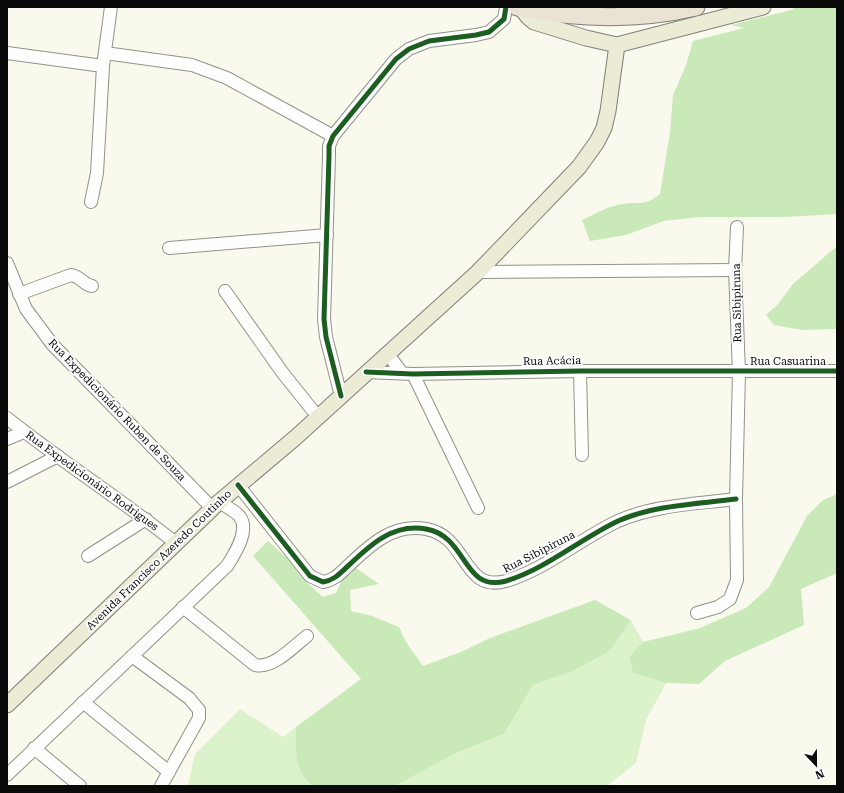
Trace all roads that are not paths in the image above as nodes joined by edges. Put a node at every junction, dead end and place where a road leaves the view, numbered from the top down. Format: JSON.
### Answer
{"nodes":[{"id":1,"x":111,"y":7,"type":"edge"},
{"id":2,"x":514,"y":7,"type":"edge"},
{"id":3,"x":696,"y":7,"type":"edge"},
{"id":4,"x":763,"y":7,"type":"edge"},
{"id":5,"x":617,"y":45,"type":"junction"},
{"id":6,"x":7,"y":53,"type":"edge"},
{"id":7,"x":105,"y":53,"type":"junction"},
{"id":8,"x":103,"y":66,"type":"junction"},
{"id":9,"x":333,"y":136,"type":"junction"},
{"id":10,"x":91,"y":202,"type":"dead end"},
{"id":11,"x":737,"y":227,"type":"dead end"},
{"id":12,"x":327,"y":235,"type":"junction"},
{"id":13,"x":169,"y":248,"type":"dead end"},
{"id":14,"x":7,"y":263,"type":"edge"},
{"id":15,"x":735,"y":270,"type":"junction"},
{"id":16,"x":478,"y":272,"type":"junction"},
{"id":17,"x":92,"y":286,"type":"dead end"},
{"id":18,"x":225,"y":291,"type":"dead end"},
{"id":19,"x":19,"y":294,"type":"junction"},
{"id":20,"x":387,"y":354,"type":"junction"},
{"id":21,"x":580,"y":371,"type":"junction"},
{"id":22,"x":837,"y":371,"type":"edge"},
{"id":23,"x":366,"y":372,"type":"junction"},
{"id":24,"x":739,"y":372,"type":"junction"},
{"id":25,"x":407,"y":373,"type":"junction"},
{"id":26,"x":341,"y":396,"type":"junction"},
{"id":27,"x":318,"y":417,"type":"junction"},
{"id":28,"x":7,"y":418,"type":"edge"},
{"id":29,"x":24,"y":432,"type":"junction"},
{"id":30,"x":7,"y":439,"type":"edge"},
{"id":31,"x":582,"y":455,"type":"dead end"},
{"id":32,"x":58,"y":456,"type":"junction"},
{"id":33,"x":7,"y":482,"type":"edge"},
{"id":34,"x":238,"y":485,"type":"junction"},
{"id":35,"x":736,"y":499,"type":"junction"},
{"id":36,"x":216,"y":506,"type":"junction"},
{"id":37,"x":478,"y":508,"type":"dead end"},
{"id":38,"x":146,"y":519,"type":"junction"},
{"id":39,"x":177,"y":544,"type":"junction"},
{"id":40,"x":88,"y":556,"type":"dead end"},
{"id":41,"x":183,"y":607,"type":"junction"},
{"id":42,"x":698,"y":613,"type":"dead end"},
{"id":43,"x":307,"y":636,"type":"dead end"},
{"id":44,"x":132,"y":656,"type":"junction"},
{"id":45,"x":83,"y":702,"type":"junction"},
{"id":46,"x":7,"y":705,"type":"edge"},
{"id":47,"x":34,"y":748,"type":"junction"},
{"id":48,"x":169,"y":772,"type":"junction"},
{"id":49,"x":7,"y":775,"type":"edge"},
{"id":50,"x":80,"y":786,"type":"edge"},
{"id":51,"x":161,"y":786,"type":"edge"}],
"edges":[{"from":1,"to":7,"type":"street"},
{"from":2,"to":3,"type":"highway"},
{"from":2,"to":5,"type":"main road"},
{"from":2,"to":9,"type":"street"},
{"from":4,"to":5,"type":"main road"},
{"from":5,"to":16,"type":"main road","name":"Avenida Francisco Azeredo Coutinho"},
{"from":6,"to":8,"type":"street"},
{"from":7,"to":8,"type":"street"},
{"from":7,"to":9,"type":"street"},
{"from":8,"to":10,"type":"street"},
{"from":9,"to":12,"type":"street"},
{"from":11,"to":15,"type":"street","name":"Rua Sibipiruna"},
{"from":12,"to":13,"type":"street"},
{"from":12,"to":26,"type":"street"},
{"from":14,"to":19,"type":"street","name":"Rua Expedicionário Ruben de Souza"},
{"from":15,"to":16,"type":"street"},
{"from":15,"to":24,"type":"street","name":"Rua Sibipiruna"},
{"from":16,"to":20,"type":"main road","name":"Avenida Francisco Azeredo Coutinho"},
{"from":17,"to":19,"type":"street"},
{"from":18,"to":27,"type":"street"},
{"from":19,"to":36,"type":"street","name":"Rua Expedicionário Ruben de Souza"},
{"from":20,"to":23,"type":"main road","name":"Avenida Francisco Azeredo Coutinho"},
{"from":20,"to":25,"type":"street"},
{"from":21,"to":24,"type":"street","name":"Rua Acácia"},
{"from":21,"to":25,"type":"street","name":"Rua Acácia"},
{"from":21,"to":31,"type":"street"},
{"from":22,"to":24,"type":"street","name":"Rua Casuarina"},
{"from":23,"to":25,"type":"street","name":"Rua Acácia"},
{"from":23,"to":26,"type":"main road","name":"Avenida Francisco Azeredo Coutinho"},
{"from":24,"to":35,"type":"street","name":"Rua Sibipiruna"},
{"from":25,"to":37,"type":"street"},
{"from":26,"to":27,"type":"main road","name":"Avenida Francisco Azeredo Coutinho"},
{"from":27,"to":34,"type":"main road","name":"Avenida Francisco Azeredo Coutinho"},
{"from":28,"to":29,"type":"street","name":"Rua Expedicionário Rodrigues"},
{"from":29,"to":30,"type":"street"},
{"from":29,"to":32,"type":"street","name":"Rua Expedicionário Rodrigues"},
{"from":32,"to":33,"type":"street"},
{"from":32,"to":38,"type":"street","name":"Rua Expedicionário Rodrigues"},
{"from":34,"to":35,"type":"street","name":"Rua Sibipiruna"},
{"from":34,"to":36,"type":"main road","name":"Avenida Francisco Azeredo Coutinho"},
{"from":35,"to":42,"type":"street","name":"Rua Sibipiruna"},
{"from":36,"to":39,"type":"main road","name":"Avenida Francisco Azeredo Coutinho"},
{"from":36,"to":41,"type":"street","name":"Rua Expedicionário Ruben de Souza"},
{"from":38,"to":39,"type":"street","name":"Rua Expedicionário Rodrigues"},
{"from":38,"to":40,"type":"street"},
{"from":39,"to":46,"type":"main road","name":"Avenida Francisco Azeredo Coutinho"},
{"from":41,"to":43,"type":"street"},
{"from":41,"to":44,"type":"street"},
{"from":44,"to":45,"type":"street"},
{"from":44,"to":48,"type":"street"},
{"from":45,"to":47,"type":"street"},
{"from":45,"to":48,"type":"street"},
{"from":47,"to":49,"type":"street"},
{"from":47,"to":50,"type":"street"},
{"from":48,"to":51,"type":"street"}]}
